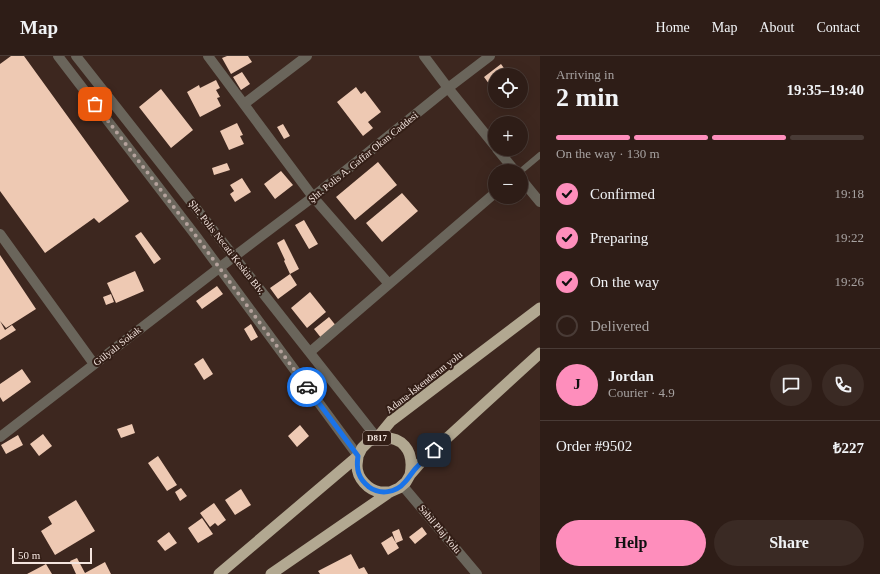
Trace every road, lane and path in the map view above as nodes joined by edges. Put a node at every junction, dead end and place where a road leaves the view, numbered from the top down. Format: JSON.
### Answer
{"nodes":[{"id":1,"x":58,"y":56,"type":"edge"},
{"id":2,"x":76,"y":56,"type":"edge"},
{"id":3,"x":208,"y":56,"type":"edge"},
{"id":4,"x":307,"y":56,"type":"edge"},
{"id":5,"x":424,"y":56,"type":"edge"},
{"id":6,"x":490,"y":56,"type":"edge"},
{"id":7,"x":448,"y":88,"type":"junction"},
{"id":8,"x":244,"y":104,"type":"junction"},
{"id":9,"x":488,"y":137,"type":"edge"},
{"id":10,"x":503,"y":156,"type":"edge"},
{"id":11,"x":540,"y":156,"type":"edge"},
{"id":12,"x":509,"y":164,"type":"edge"},
{"id":13,"x":528,"y":165,"type":"edge"},
{"id":14,"x":528,"y":187,"type":"edge"},
{"id":15,"x":313,"y":197,"type":"junction"},
{"id":16,"x":488,"y":199,"type":"edge"},
{"id":17,"x":540,"y":202,"type":"edge"},
{"id":18,"x":0,"y":234,"type":"edge"},
{"id":19,"x":235,"y":256,"type":"junction"},
{"id":20,"x":219,"y":268,"type":"junction"},
{"id":21,"x":389,"y":284,"type":"junction"},
{"id":22,"x":540,"y":308,"type":"edge"},
{"id":23,"x":310,"y":352,"type":"junction"},
{"id":24,"x":540,"y":353,"type":"edge"},
{"id":25,"x":94,"y":364,"type":"junction"},
{"id":26,"x":0,"y":437,"type":"edge"},
{"id":27,"x":377,"y":438,"type":"junction"},
{"id":28,"x":358,"y":456,"type":"junction"},
{"id":29,"x":410,"y":475,"type":"junction"},
{"id":30,"x":402,"y":485,"type":"junction"},
{"id":31,"x":390,"y":492,"type":"junction"},
{"id":32,"x":219,"y":574,"type":"edge"},
{"id":33,"x":270,"y":574,"type":"edge"},
{"id":34,"x":477,"y":574,"type":"edge"}],
"edges":[{"from":1,"to":20,"type":"street","name":"Şht. Polis Necati Keskin Blv."},
{"from":2,"to":19,"type":"street","name":"Şht. Polis Necati Keskin Blv."},
{"from":3,"to":8,"type":"street"},
{"from":4,"to":8,"type":"street"},
{"from":5,"to":7,"type":"street"},
{"from":6,"to":7,"type":"street","name":"Şht. Polis A. Gaffar Okan Caddesi"},
{"from":7,"to":9,"type":"street"},
{"from":7,"to":15,"type":"street","name":"Şht. Polis A. Gaffar Okan Caddesi"},
{"from":8,"to":15,"type":"street"},
{"from":10,"to":12,"type":"street"},
{"from":11,"to":13,"type":"lane"},
{"from":14,"to":17,"type":"street"},
{"from":15,"to":19,"type":"street","name":"Şht. Polis A. Gaffar Okan Caddesi"},
{"from":15,"to":21,"type":"street"},
{"from":16,"to":21,"type":"street"},
{"from":18,"to":25,"type":"street"},
{"from":19,"to":20,"type":"street","name":"Gülyalı Sokak"},
{"from":19,"to":23,"type":"street","name":"Şht. Polis Necati Keskin Blv."},
{"from":20,"to":25,"type":"street","name":"Gülyalı Sokak"},
{"from":20,"to":28,"type":"street","name":"Şht. Polis Necati Keskin Blv."},
{"from":21,"to":23,"type":"street"},
{"from":22,"to":27,"type":"highway","name":"Adana-İskenderun yolu","number":"D817"},
{"from":23,"to":27,"type":"street","name":"Şht. Polis Necati Keskin Blv."},
{"from":24,"to":29,"type":"highway"},
{"from":25,"to":26,"type":"street","name":"Gülyalı Sokak"},
{"from":27,"to":28,"type":"highway","name":"Adana-İskenderun yolu","number":"D817"},
{"from":27,"to":29,"type":"highway"},
{"from":28,"to":31,"type":"highway"},
{"from":28,"to":32,"type":"highway","name":"Adana-İskenderun yolu","number":"D817"},
{"from":29,"to":30,"type":"highway"},
{"from":30,"to":31,"type":"highway"},
{"from":30,"to":34,"type":"street","name":"Sahil Plaj Yolu"},
{"from":31,"to":33,"type":"highway"}]}
